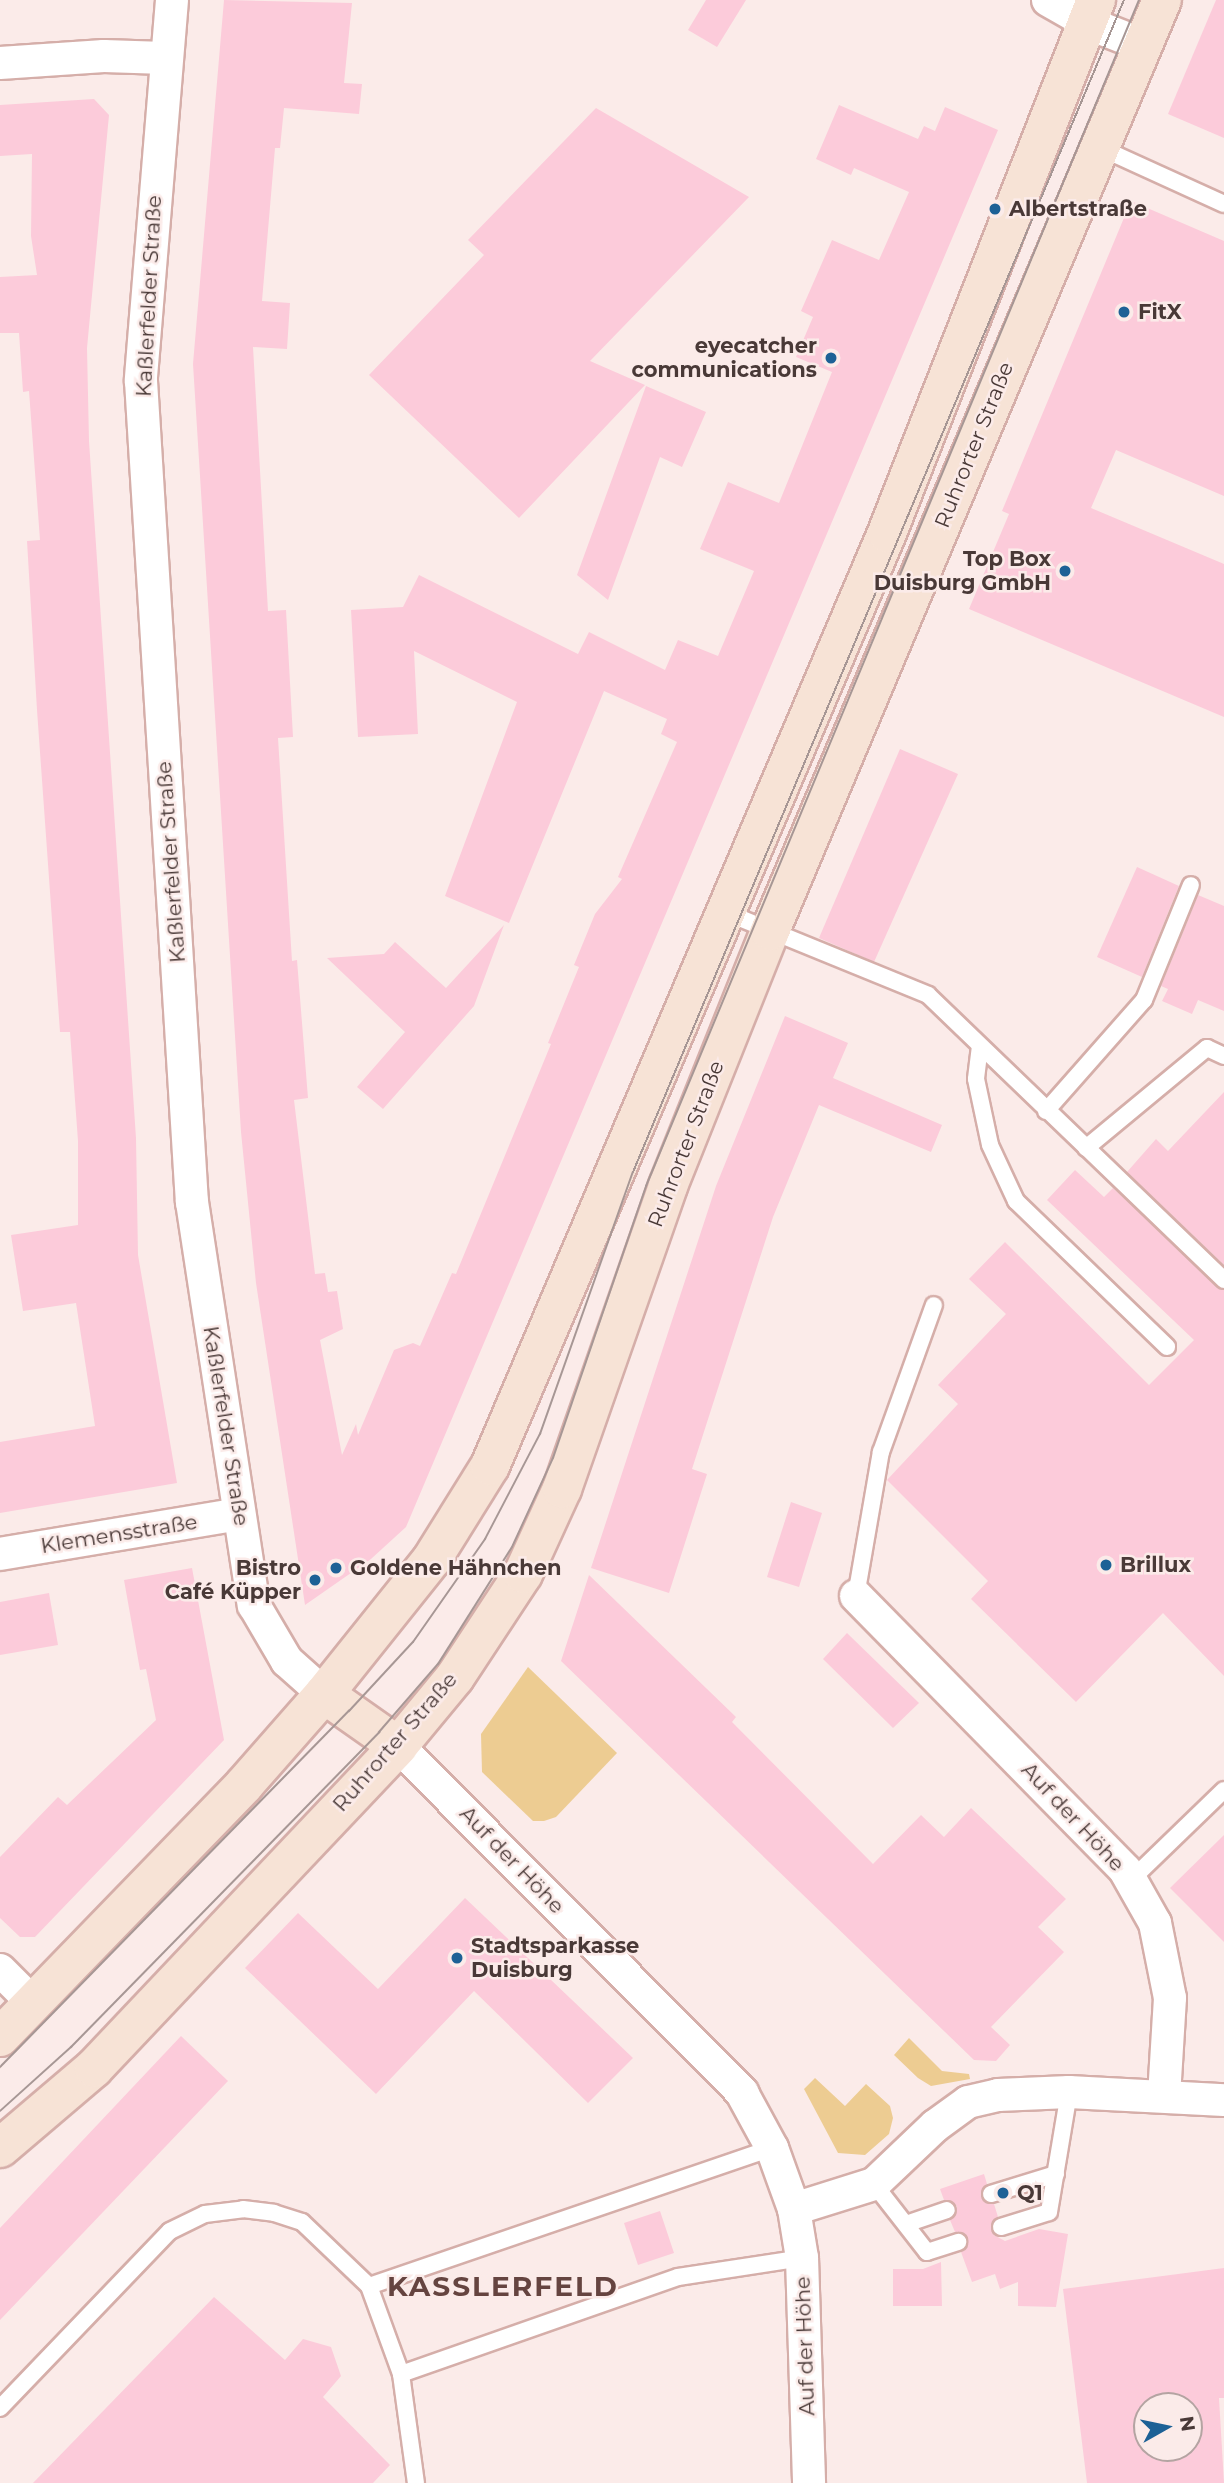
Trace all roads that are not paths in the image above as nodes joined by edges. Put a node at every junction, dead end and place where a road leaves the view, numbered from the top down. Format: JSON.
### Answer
{"nodes":[{"id":1,"x":172,"y":0,"type":"edge"},
{"id":2,"x":1048,"y":0,"type":"edge"},
{"id":3,"x":1162,"y":0,"type":"edge"},
{"id":4,"x":1093,"y":12,"type":"edge"},
{"id":5,"x":1143,"y":45,"type":"junction"},
{"id":6,"x":166,"y":58,"type":"junction"},
{"id":7,"x":0,"y":63,"type":"edge"},
{"id":8,"x":1099,"y":147,"type":"junction"},
{"id":9,"x":1224,"y":204,"type":"edge"},
{"id":10,"x":1191,"y":885,"type":"dead end"},
{"id":11,"x":725,"y":912,"type":"junction"},
{"id":12,"x":770,"y":931,"type":"junction"},
{"id":13,"x":980,"y":1046,"type":"junction"},
{"id":14,"x":1224,"y":1056,"type":"edge"},
{"id":15,"x":1046,"y":1111,"type":"junction"},
{"id":16,"x":1086,"y":1148,"type":"junction"},
{"id":17,"x":1224,"y":1280,"type":"edge"},
{"id":18,"x":934,"y":1305,"type":"dead end"},
{"id":19,"x":1167,"y":1347,"type":"dead end"},
{"id":20,"x":239,"y":1514,"type":"junction"},
{"id":21,"x":0,"y":1554,"type":"edge"},
{"id":22,"x":856,"y":1596,"type":"joint"},
{"id":23,"x":324,"y":1694,"type":"junction"},
{"id":24,"x":398,"y":1746,"type":"junction"},
{"id":25,"x":1224,"y":1790,"type":"edge"},
{"id":26,"x":1131,"y":1880,"type":"junction"},
{"id":27,"x":0,"y":1970,"type":"edge"},
{"id":28,"x":33,"y":2003,"type":"junction"},
{"id":29,"x":0,"y":2037,"type":"edge"},
{"id":30,"x":1069,"y":2092,"type":"junction"},
{"id":31,"x":1164,"y":2096,"type":"junction"},
{"id":32,"x":1224,"y":2100,"type":"edge"},
{"id":33,"x":0,"y":2148,"type":"edge"},
{"id":34,"x":772,"y":2148,"type":"junction"},
{"id":35,"x":1056,"y":2174,"type":"junction"},
{"id":36,"x":874,"y":2184,"type":"junction"},
{"id":37,"x":991,"y":2194,"type":"dead end"},
{"id":38,"x":794,"y":2209,"type":"junction"},
{"id":39,"x":947,"y":2210,"type":"dead end"},
{"id":40,"x":906,"y":2224,"type":"junction"},
{"id":41,"x":1001,"y":2227,"type":"dead end"},
{"id":42,"x":958,"y":2242,"type":"dead end"},
{"id":43,"x":802,"y":2258,"type":"junction"},
{"id":44,"x":369,"y":2286,"type":"junction"},
{"id":45,"x":401,"y":2374,"type":"junction"},
{"id":46,"x":0,"y":2408,"type":"edge"},
{"id":47,"x":416,"y":2483,"type":"edge"},
{"id":48,"x":808,"y":2483,"type":"edge"}],
"edges":[{"from":1,"to":6,"type":"street","name":"Kaßlerfelder Straße"},
{"from":2,"to":4,"type":"street"},
{"from":3,"to":5,"type":"main road","name":"Ruhrorter Straße"},
{"from":4,"to":5,"type":"street"},
{"from":4,"to":11,"type":"main road"},
{"from":5,"to":8,"type":"main road","name":"Ruhrorter Straße"},
{"from":6,"to":7,"type":"street"},
{"from":6,"to":20,"type":"street","name":"Kaßlerfelder Straße"},
{"from":8,"to":9,"type":"lane"},
{"from":8,"to":12,"type":"main road","name":"Ruhrorter Straße"},
{"from":10,"to":15,"type":"lane"},
{"from":11,"to":12,"type":"lane"},
{"from":11,"to":23,"type":"main road"},
{"from":12,"to":13,"type":"lane"},
{"from":12,"to":24,"type":"main road","name":"Ruhrorter Straße"},
{"from":13,"to":15,"type":"lane"},
{"from":13,"to":19,"type":"lane"},
{"from":14,"to":16,"type":"lane"},
{"from":15,"to":16,"type":"lane"},
{"from":16,"to":17,"type":"lane"},
{"from":18,"to":22,"type":"lane"},
{"from":20,"to":21,"type":"street","name":"Klemensstraße"},
{"from":20,"to":23,"type":"street","name":"Kaßlerfelder Straße"},
{"from":22,"to":26,"type":"street","name":"Auf der Höhe"},
{"from":23,"to":24,"type":"main road"},
{"from":23,"to":28,"type":"main road"},
{"from":24,"to":33,"type":"main road","name":"Ruhrorter Straße"},
{"from":24,"to":34,"type":"street","name":"Auf der Höhe"},
{"from":25,"to":26,"type":"lane"},
{"from":26,"to":31,"type":"street","name":"Auf der Höhe"},
{"from":27,"to":28,"type":"street"},
{"from":28,"to":29,"type":"main road"},
{"from":30,"to":31,"type":"street"},
{"from":30,"to":35,"type":"lane"},
{"from":30,"to":36,"type":"street"},
{"from":31,"to":32,"type":"street"},
{"from":34,"to":38,"type":"street","name":"Auf der Höhe"},
{"from":34,"to":44,"type":"lane"},
{"from":35,"to":37,"type":"lane"},
{"from":35,"to":41,"type":"lane"},
{"from":36,"to":38,"type":"street"},
{"from":36,"to":40,"type":"lane"},
{"from":38,"to":43,"type":"street","name":"Auf der Höhe"},
{"from":39,"to":40,"type":"lane"},
{"from":40,"to":42,"type":"lane"},
{"from":43,"to":45,"type":"lane"},
{"from":43,"to":48,"type":"street","name":"Auf der Höhe"},
{"from":44,"to":45,"type":"lane"},
{"from":44,"to":46,"type":"lane"},
{"from":45,"to":47,"type":"lane"}]}
